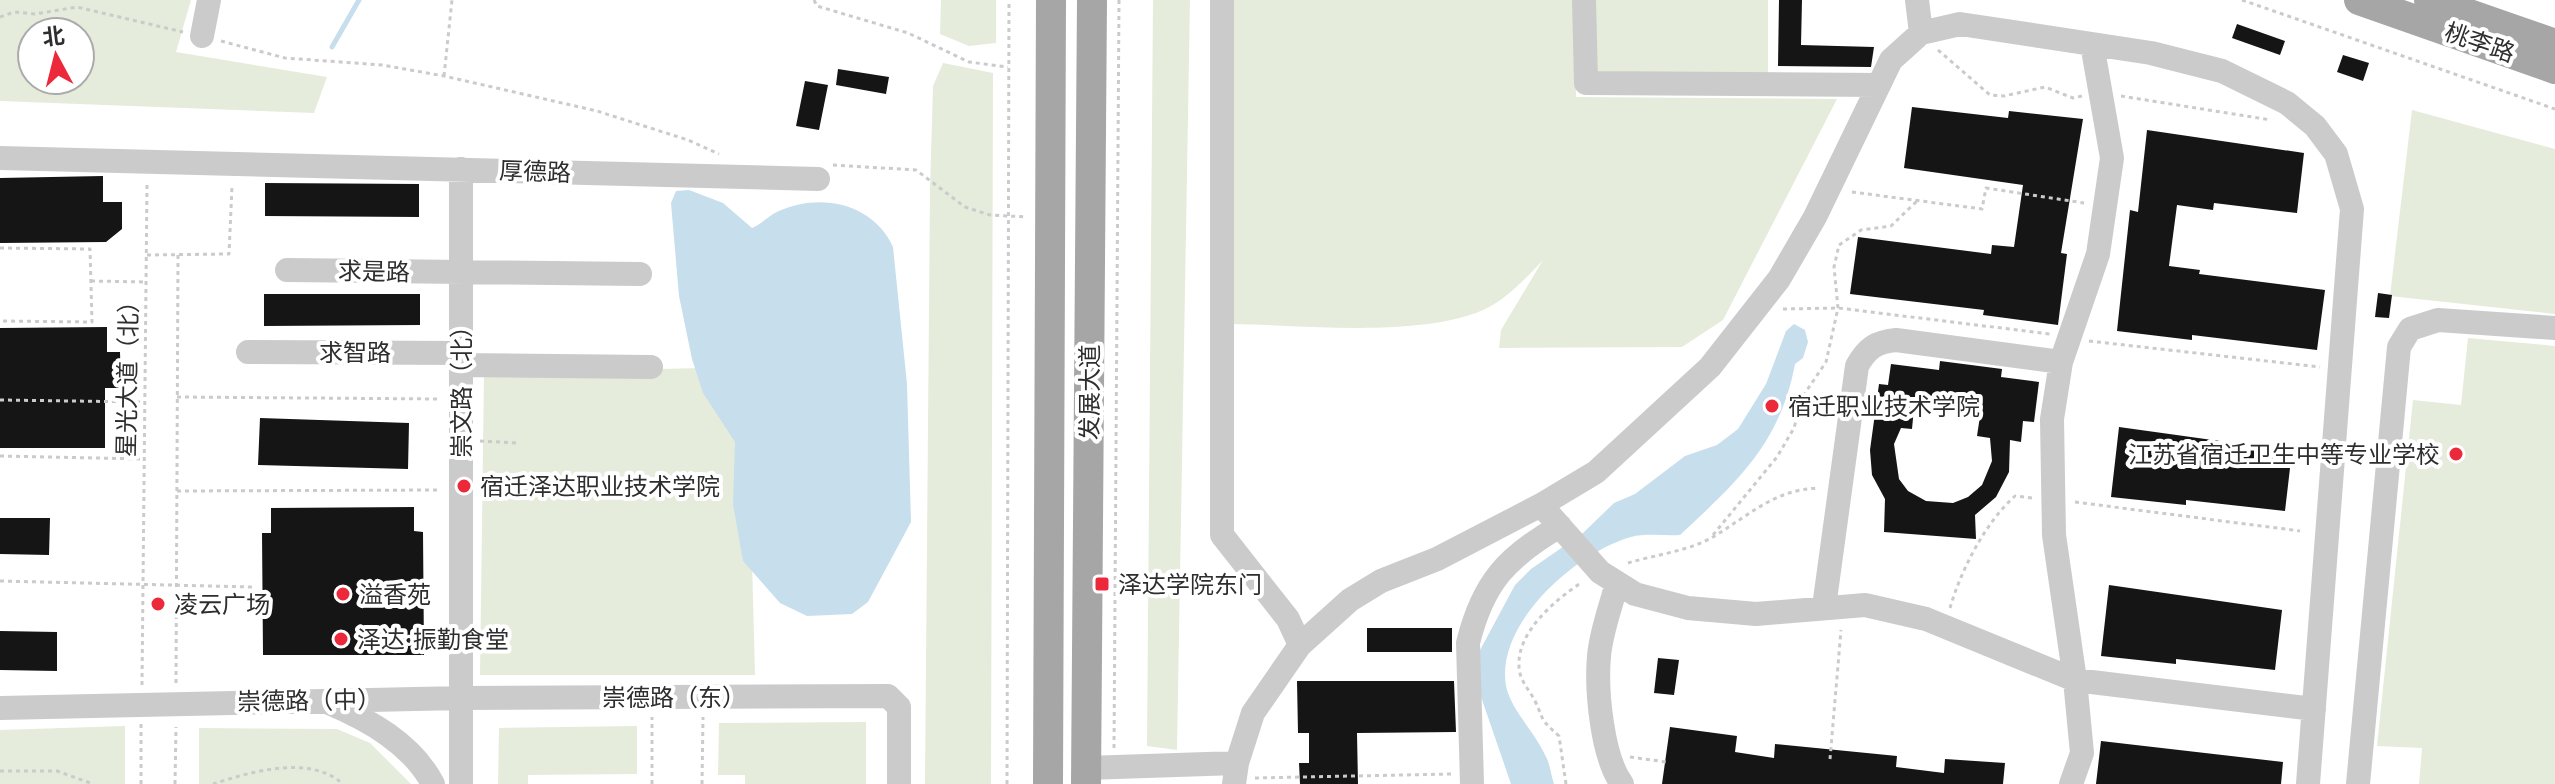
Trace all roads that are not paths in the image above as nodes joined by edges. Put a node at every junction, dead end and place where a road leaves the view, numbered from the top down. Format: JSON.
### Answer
{"nodes":[{"id":1,"x":209,"y":0,"type":"edge"},
{"id":2,"x":1051,"y":0,"type":"edge"},
{"id":3,"x":1092,"y":0,"type":"edge"},
{"id":4,"x":1222,"y":0,"type":"edge"},
{"id":5,"x":1584,"y":0,"type":"edge"},
{"id":6,"x":1917,"y":0,"type":"edge"},
{"id":7,"x":2359,"y":0,"type":"edge"},
{"id":8,"x":2429,"y":0,"type":"edge"},
{"id":9,"x":1921,"y":33,"type":"junction"},
{"id":10,"x":202,"y":36,"type":"road end"},
{"id":11,"x":2092,"y":44,"type":"junction"},
{"id":12,"x":2555,"y":44,"type":"edge"},
{"id":13,"x":2555,"y":69,"type":"edge"},
{"id":14,"x":1879,"y":85,"type":"junction"},
{"id":15,"x":0,"y":158,"type":"edge"},
{"id":16,"x":461,"y":169,"type":"junction"},
{"id":17,"x":819,"y":172,"type":"road end"},
{"id":18,"x":287,"y":270,"type":"dead end"},
{"id":19,"x":461,"y":272,"type":"junction"},
{"id":20,"x":640,"y":274,"type":"dead end"},
{"id":21,"x":2555,"y":328,"type":"edge"},
{"id":22,"x":248,"y":352,"type":"dead end"},
{"id":23,"x":461,"y":359,"type":"junction"},
{"id":24,"x":2061,"y":362,"type":"junction"},
{"id":25,"x":651,"y":367,"type":"dead end"},
{"id":26,"x":1541,"y":505,"type":"junction"},
{"id":27,"x":1560,"y":526,"type":"junction"},
{"id":28,"x":1617,"y":583,"type":"junction"},
{"id":29,"x":1834,"y":606,"type":"junction"},
{"id":30,"x":1300,"y":645,"type":"junction"},
{"id":31,"x":2075,"y":680,"type":"junction"},
{"id":32,"x":461,"y":698,"type":"junction"},
{"id":33,"x":323,"y":700,"type":"junction"},
{"id":34,"x":0,"y":708,"type":"edge"},
{"id":35,"x":2314,"y":709,"type":"junction"},
{"id":36,"x":1096,"y":773,"type":"edge"},
{"id":37,"x":1236,"y":775,"type":"edge"},
{"id":38,"x":1472,"y":779,"type":"edge"},
{"id":39,"x":433,"y":784,"type":"edge"},
{"id":40,"x":461,"y":784,"type":"edge"},
{"id":41,"x":899,"y":784,"type":"edge"},
{"id":42,"x":1048,"y":784,"type":"edge"},
{"id":43,"x":1622,"y":784,"type":"edge"},
{"id":44,"x":2071,"y":784,"type":"edge"},
{"id":45,"x":2308,"y":784,"type":"edge"},
{"id":46,"x":2358,"y":784,"type":"edge"}],
"edges":[{"from":1,"to":10,"type":"street"},
{"from":2,"to":42,"type":"main road","name":"发展大道"},
{"from":3,"to":36,"type":"main road","name":"发展大道"},
{"from":4,"to":30,"type":"street"},
{"from":5,"to":14,"type":"street"},
{"from":6,"to":9,"type":"street"},
{"from":7,"to":13,"type":"main road","name":"桃李路"},
{"from":8,"to":12,"type":"main road","name":"桃李路"},
{"from":9,"to":11,"type":"street"},
{"from":9,"to":14,"type":"street"},
{"from":11,"to":24,"type":"street"},
{"from":11,"to":35,"type":"street"},
{"from":14,"to":26,"type":"street"},
{"from":15,"to":16,"type":"street","name":"厚德路"},
{"from":16,"to":17,"type":"street","name":"厚德路"},
{"from":16,"to":19,"type":"street","name":"崇文路（北）"},
{"from":18,"to":19,"type":"street","name":"求是路"},
{"from":19,"to":20,"type":"street","name":"求是路"},
{"from":19,"to":23,"type":"street","name":"崇文路（北）"},
{"from":21,"to":46,"type":"street"},
{"from":22,"to":23,"type":"street","name":"求智路"},
{"from":23,"to":25,"type":"street","name":"求智路"},
{"from":23,"to":32,"type":"street","name":"崇文路（北）"},
{"from":24,"to":29,"type":"street"},
{"from":24,"to":31,"type":"street"},
{"from":26,"to":27,"type":"street"},
{"from":26,"to":30,"type":"street"},
{"from":27,"to":28,"type":"street"},
{"from":27,"to":38,"type":"street"},
{"from":28,"to":29,"type":"street"},
{"from":28,"to":43,"type":"street"},
{"from":29,"to":31,"type":"street"},
{"from":30,"to":37,"type":"street"},
{"from":31,"to":35,"type":"street"},
{"from":31,"to":44,"type":"street"},
{"from":32,"to":33,"type":"street","name":"崇德路（中）"},
{"from":32,"to":40,"type":"street","name":"崇文路（北）"},
{"from":32,"to":41,"type":"street","name":"崇德路（东）"},
{"from":33,"to":34,"type":"street","name":"崇德路（中）"},
{"from":33,"to":39,"type":"street"},
{"from":35,"to":45,"type":"street"},
{"from":36,"to":37,"type":"street"}]}
